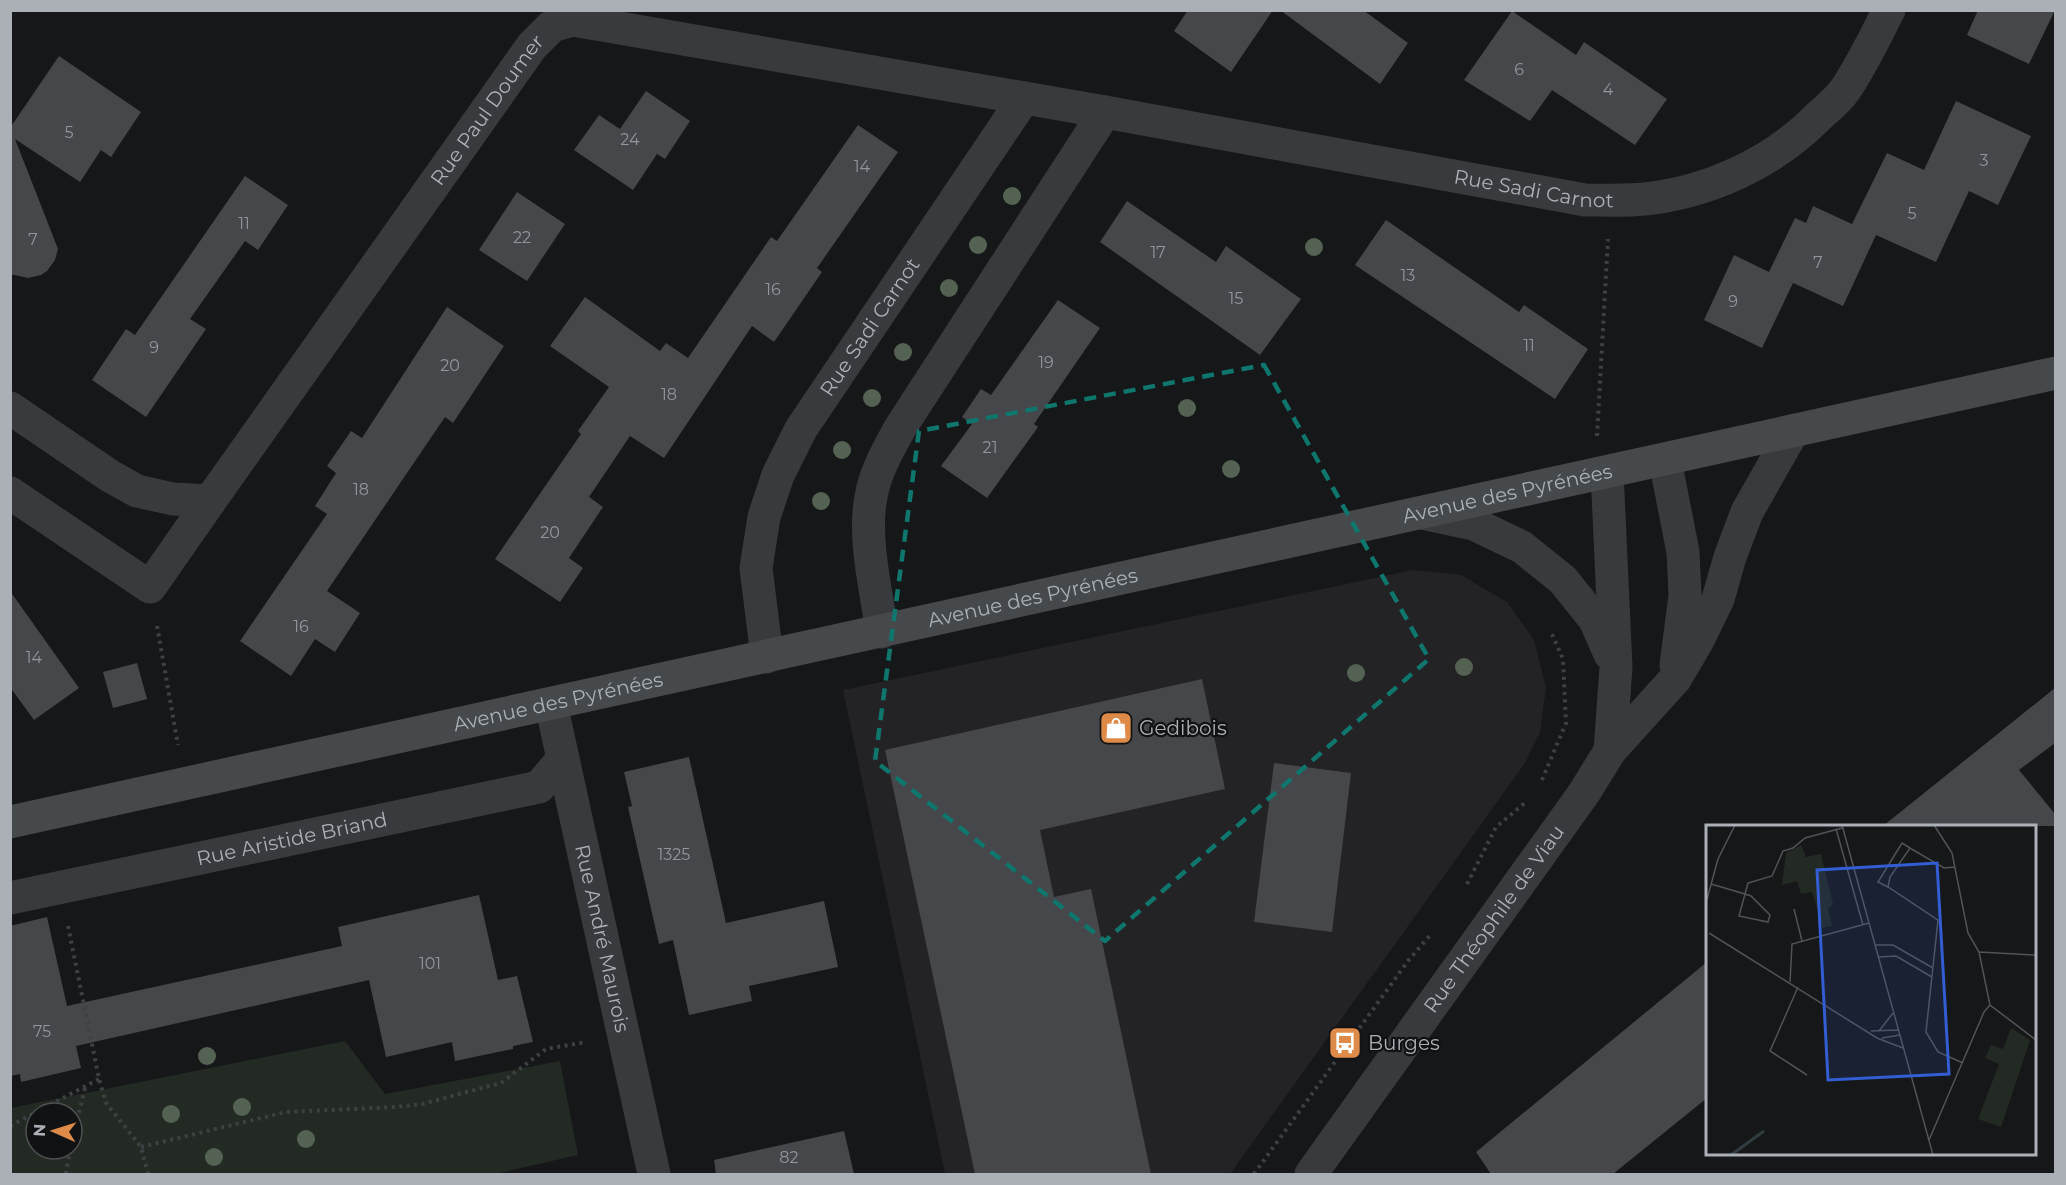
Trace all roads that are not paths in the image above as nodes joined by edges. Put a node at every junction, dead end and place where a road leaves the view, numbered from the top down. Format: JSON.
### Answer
{"nodes":[{"id":1,"x":1889,"y":10,"type":"edge"},
{"id":2,"x":1024,"y":98,"type":"junction"},
{"id":3,"x":1105,"y":112,"type":"junction"},
{"id":4,"x":2055,"y":373,"type":"edge"},
{"id":5,"x":10,"y":408,"type":"edge"},
{"id":6,"x":1793,"y":431,"type":"junction"},
{"id":7,"x":1665,"y":460,"type":"junction"},
{"id":8,"x":1600,"y":474,"type":"junction"},
{"id":9,"x":10,"y":493,"type":"edge"},
{"id":10,"x":210,"y":501,"type":"junction"},
{"id":11,"x":1422,"y":513,"type":"junction"},
{"id":12,"x":882,"y":632,"type":"junction"},
{"id":13,"x":767,"y":657,"type":"junction"},
{"id":14,"x":1616,"y":667,"type":"junction"},
{"id":15,"x":1675,"y":679,"type":"junction"},
{"id":16,"x":551,"y":704,"type":"junction"},
{"id":17,"x":1610,"y":751,"type":"junction"},
{"id":18,"x":562,"y":760,"type":"junction"},
{"id":19,"x":10,"y":822,"type":"edge"},
{"id":20,"x":10,"y":898,"type":"edge"},
{"id":21,"x":654,"y":1174,"type":"edge"},
{"id":22,"x":1311,"y":1174,"type":"edge"}],
"edges":[{"from":1,"to":3,"type":"street","name":"Rue Sadi Carnot"},
{"from":2,"to":3,"type":"street","name":"Rue Sadi Carnot"},
{"from":2,"to":10,"type":"street","name":"Rue Paul Doumer"},
{"from":2,"to":13,"type":"street","name":"Rue Sadi Carnot"},
{"from":3,"to":12,"type":"street"},
{"from":4,"to":6,"type":"main road","name":"Avenue des Pyrénées"},
{"from":5,"to":10,"type":"street"},
{"from":6,"to":7,"type":"main road","name":"Avenue des Pyrénées"},
{"from":6,"to":15,"type":"street","name":"Rue Théophile de Viau"},
{"from":7,"to":8,"type":"main road","name":"Avenue des Pyrénées"},
{"from":7,"to":15,"type":"street"},
{"from":8,"to":11,"type":"main road","name":"Avenue des Pyrénées"},
{"from":8,"to":14,"type":"street","name":"Rue Théophile de Viau"},
{"from":9,"to":10,"type":"street","name":"Rue Paul Doumer"},
{"from":11,"to":12,"type":"main road","name":"Avenue des Pyrénées"},
{"from":11,"to":14,"type":"street","name":"Rue Théophile de Viau"},
{"from":12,"to":13,"type":"main road","name":"Avenue des Pyrénées"},
{"from":13,"to":16,"type":"main road","name":"Avenue des Pyrénées"},
{"from":14,"to":17,"type":"street","name":"Rue Théophile de Viau"},
{"from":15,"to":17,"type":"street","name":"Rue Théophile de Viau"},
{"from":16,"to":18,"type":"street","name":"Rue André Maurois"},
{"from":16,"to":19,"type":"main road","name":"Avenue des Pyrénées"},
{"from":17,"to":22,"type":"street","name":"Rue Théophile de Viau"},
{"from":18,"to":20,"type":"street","name":"Rue Aristide Briand"},
{"from":18,"to":21,"type":"street","name":"Rue André Maurois"}]}
